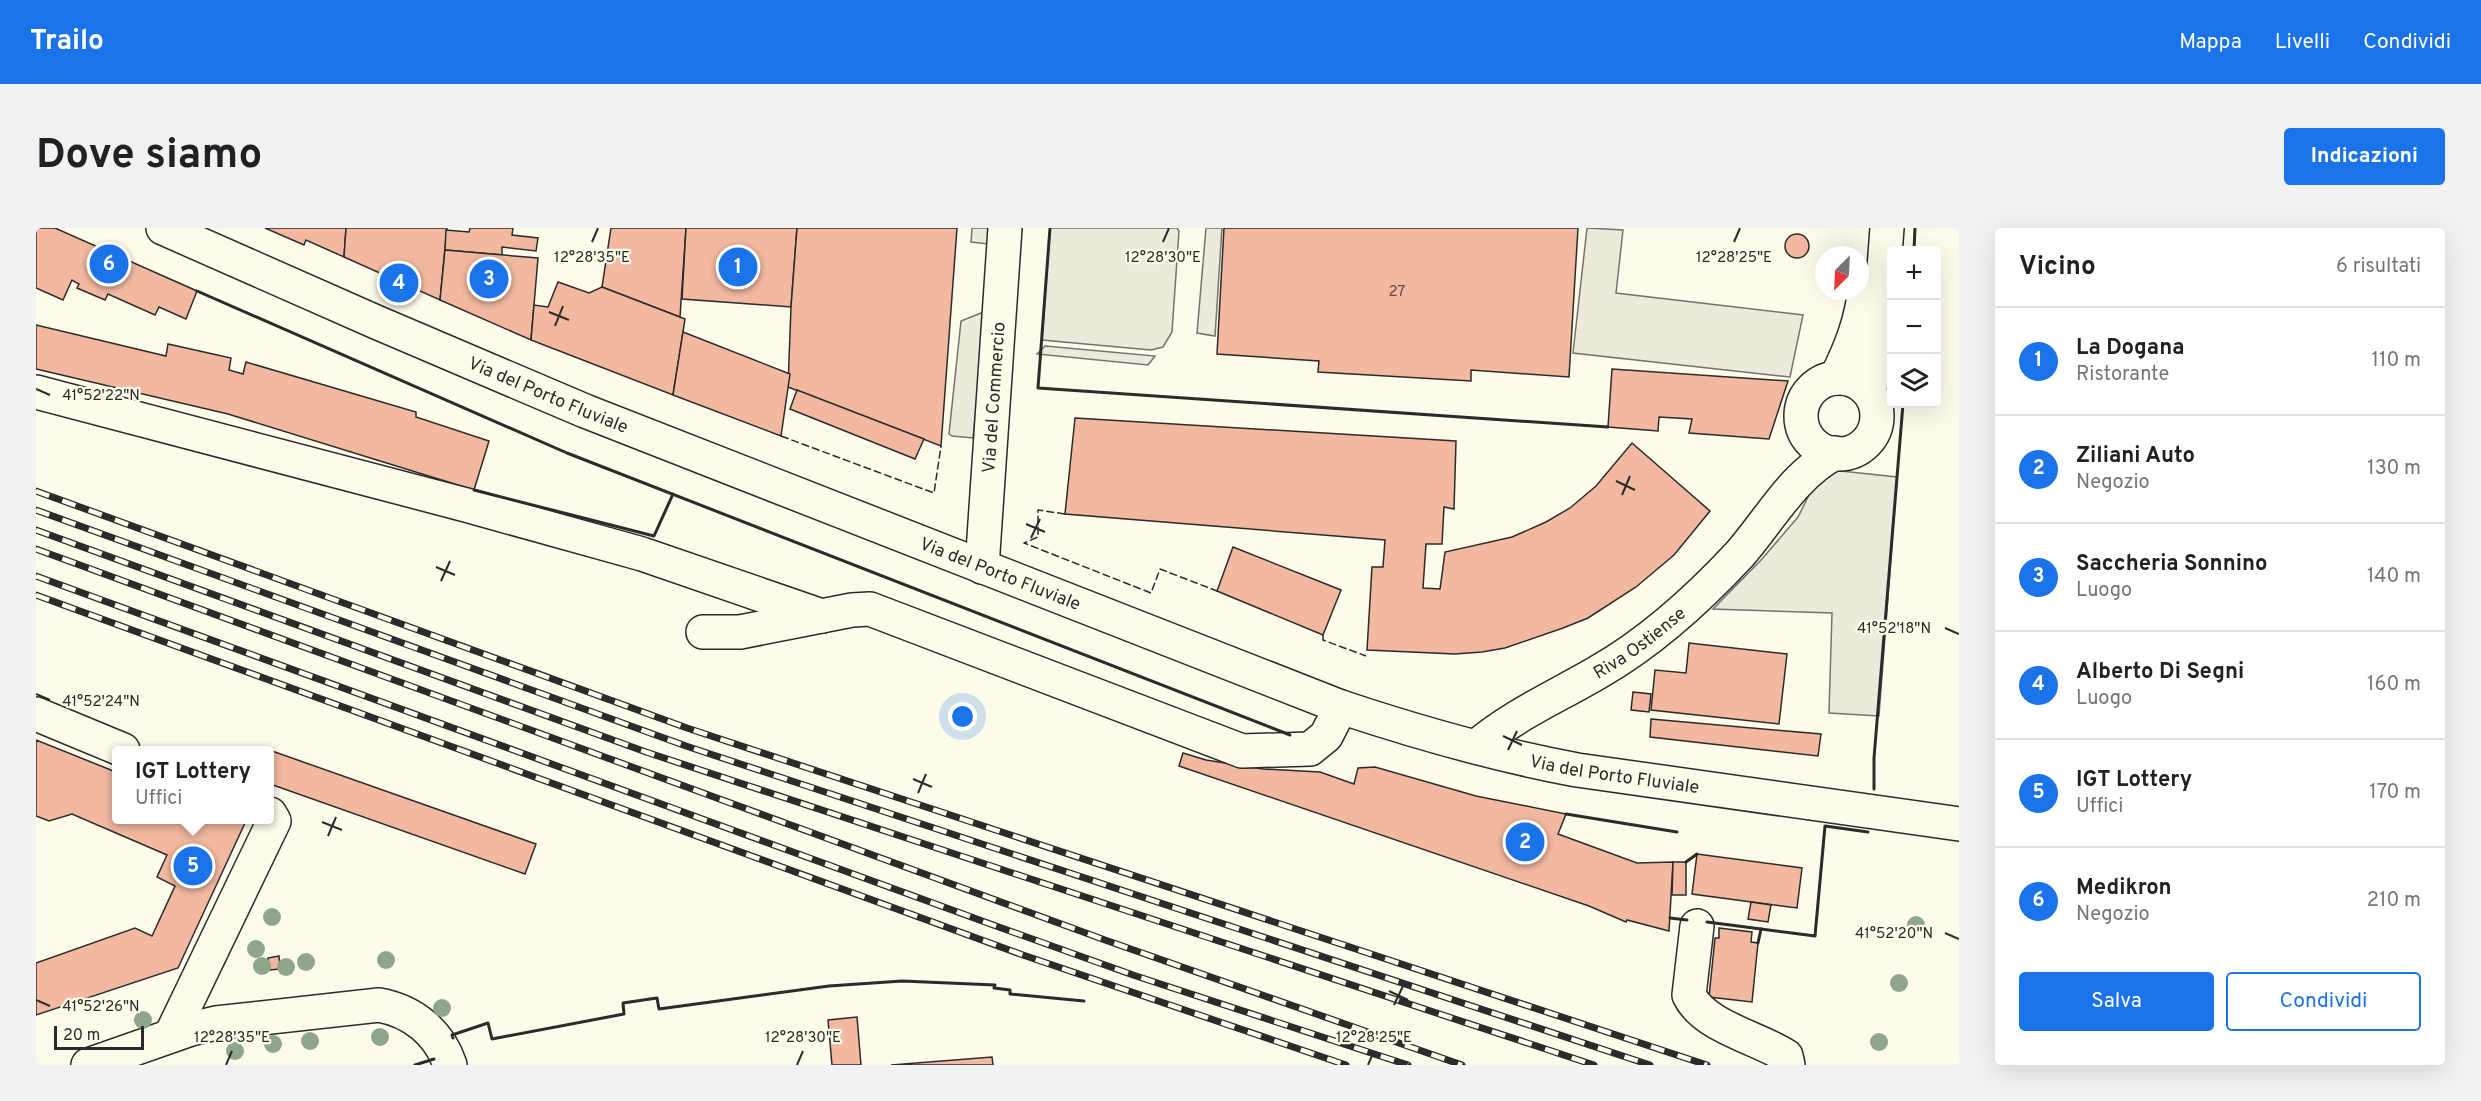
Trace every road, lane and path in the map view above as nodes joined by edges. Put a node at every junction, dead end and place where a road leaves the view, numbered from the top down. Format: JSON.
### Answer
{"nodes":[{"id":1,"x":163,"y":228,"type":"edge"},
{"id":2,"x":1005,"y":228,"type":"edge"},
{"id":3,"x":1864,"y":228,"type":"edge"},
{"id":4,"x":1887,"y":228,"type":"edge"},
{"id":5,"x":1836,"y":378,"type":"junction"},
{"id":6,"x":36,"y":392,"type":"edge"},
{"id":7,"x":1869,"y":392,"type":"junction"},
{"id":8,"x":1804,"y":432,"type":"junction"},
{"id":9,"x":1834,"y":453,"type":"junction"},
{"id":10,"x":1776,"y":506,"type":"junction"},
{"id":11,"x":982,"y":567,"type":"junction"},
{"id":12,"x":822,"y":616,"type":"junction"},
{"id":13,"x":703,"y":632,"type":"dead end"},
{"id":14,"x":1341,"y":707,"type":"junction"},
{"id":15,"x":36,"y":714,"type":"edge"},
{"id":16,"x":113,"y":746,"type":"edge"},
{"id":17,"x":1476,"y":747,"type":"junction"},
{"id":18,"x":273,"y":824,"type":"edge"},
{"id":19,"x":1959,"y":824,"type":"edge"},
{"id":20,"x":1697,"y":926,"type":"dead end"},
{"id":21,"x":171,"y":1035,"type":"junction"},
{"id":22,"x":448,"y":1060,"type":"edge"},
{"id":23,"x":88,"y":1065,"type":"edge"},
{"id":24,"x":1788,"y":1065,"type":"edge"}],
"edges":[{"from":1,"to":11,"type":"street","name":"Via del Porto Fluviale"},
{"from":2,"to":11,"type":"street","name":"Via del Commercio"},
{"from":3,"to":5,"type":"street"},
{"from":4,"to":7,"type":"street","name":"Riva Ostiense"},
{"from":5,"to":7,"type":"street"},
{"from":5,"to":8,"type":"street","name":"Riva Ostiense"},
{"from":6,"to":12,"type":"street"},
{"from":7,"to":9,"type":"street","name":"Riva Ostiense"},
{"from":8,"to":9,"type":"street"},
{"from":8,"to":10,"type":"street","name":"Riva Ostiense"},
{"from":9,"to":10,"type":"street","name":"Riva Ostiense"},
{"from":10,"to":17,"type":"street","name":"Riva Ostiense"},
{"from":11,"to":14,"type":"street","name":"Via del Porto Fluviale"},
{"from":12,"to":13,"type":"street"},
{"from":12,"to":14,"type":"street"},
{"from":14,"to":17,"type":"street","name":"Via del Porto Fluviale"},
{"from":15,"to":16,"type":"street"},
{"from":17,"to":19,"type":"street","name":"Via del Porto Fluviale"},
{"from":18,"to":21,"type":"street"},
{"from":20,"to":24,"type":"street"},
{"from":21,"to":22,"type":"street"},
{"from":21,"to":23,"type":"street"}]}
